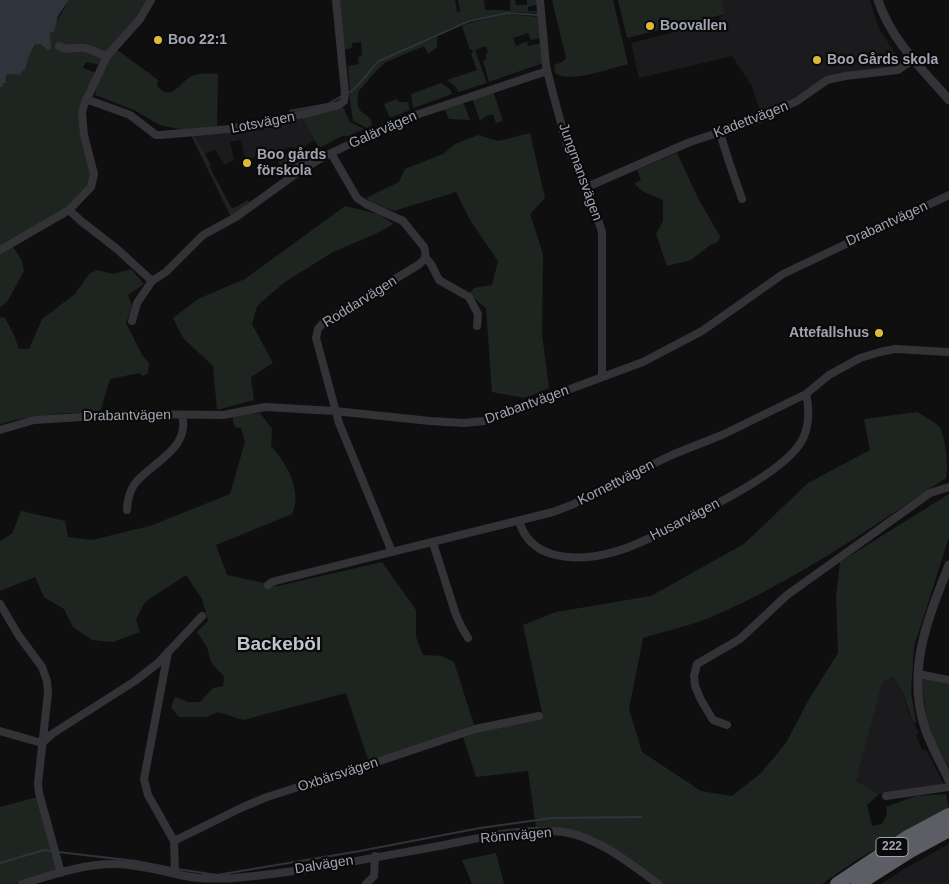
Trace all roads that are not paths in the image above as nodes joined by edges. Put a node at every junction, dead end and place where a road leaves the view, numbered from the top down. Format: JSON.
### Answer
{"nodes":[{"id":1,"x":151,"y":0,"type":"edge"},
{"id":2,"x":336,"y":0,"type":"edge"},
{"id":3,"x":540,"y":0,"type":"edge"},
{"id":4,"x":878,"y":0,"type":"edge"},
{"id":5,"x":59,"y":46,"type":"dead end"},
{"id":6,"x":108,"y":56,"type":"junction"},
{"id":7,"x":914,"y":59,"type":"junction"},
{"id":8,"x":547,"y":71,"type":"junction"},
{"id":9,"x":86,"y":99,"type":"junction"},
{"id":10,"x":949,"y":100,"type":"edge"},
{"id":11,"x":720,"y":132,"type":"junction"},
{"id":12,"x":327,"y":155,"type":"junction"},
{"id":13,"x":586,"y":187,"type":"junction"},
{"id":14,"x":949,"y":195,"type":"edge"},
{"id":15,"x":742,"y":199,"type":"dead end"},
{"id":16,"x":69,"y":210,"type":"junction"},
{"id":17,"x":0,"y":250,"type":"edge"},
{"id":18,"x":425,"y":257,"type":"junction"},
{"id":19,"x":152,"y":281,"type":"junction"},
{"id":20,"x":132,"y":321,"type":"dead end"},
{"id":21,"x":477,"y":326,"type":"dead end"},
{"id":22,"x":949,"y":352,"type":"edge"},
{"id":23,"x":602,"y":377,"type":"junction"},
{"id":24,"x":806,"y":394,"type":"junction"},
{"id":25,"x":335,"y":411,"type":"junction"},
{"id":26,"x":182,"y":415,"type":"junction"},
{"id":27,"x":0,"y":430,"type":"edge"},
{"id":28,"x":949,"y":487,"type":"edge"},
{"id":29,"x":127,"y":510,"type":"dead end"},
{"id":30,"x":519,"y":521,"type":"junction"},
{"id":31,"x":433,"y":543,"type":"junction"},
{"id":32,"x":392,"y":552,"type":"junction"},
{"id":33,"x":949,"y":565,"type":"edge"},
{"id":34,"x":268,"y":585,"type":"dead end"},
{"id":35,"x":0,"y":604,"type":"edge"},
{"id":36,"x":202,"y":616,"type":"dead end"},
{"id":37,"x":468,"y":638,"type":"dead end"},
{"id":38,"x":168,"y":652,"type":"junction"},
{"id":39,"x":918,"y":674,"type":"junction"},
{"id":40,"x":949,"y":680,"type":"edge"},
{"id":41,"x":539,"y":716,"type":"dead end"},
{"id":42,"x":727,"y":725,"type":"dead end"},
{"id":43,"x":0,"y":731,"type":"edge"},
{"id":44,"x":42,"y":743,"type":"junction"},
{"id":45,"x":949,"y":780,"type":"edge"},
{"id":46,"x":949,"y":787,"type":"edge"},
{"id":47,"x":886,"y":796,"type":"dead end"},
{"id":48,"x":949,"y":815,"type":"edge"},
{"id":49,"x":949,"y":830,"type":"edge"},
{"id":50,"x":174,"y":841,"type":"junction"},
{"id":51,"x":376,"y":856,"type":"junction"},
{"id":52,"x":361,"y":859,"type":"joint"},
{"id":53,"x":61,"y":873,"type":"junction"},
{"id":54,"x":175,"y":873,"type":"junction"},
{"id":55,"x":22,"y":884,"type":"edge"},
{"id":56,"x":366,"y":884,"type":"edge"},
{"id":57,"x":658,"y":884,"type":"edge"},
{"id":58,"x":837,"y":884,"type":"edge"},
{"id":59,"x":858,"y":884,"type":"edge"}],
"edges":[{"from":1,"to":6,"type":"street"},
{"from":2,"to":9,"type":"street","name":"Lotsvägen"},
{"from":3,"to":8,"type":"street","name":"Jungmansvägen"},
{"from":4,"to":7,"type":"street"},
{"from":5,"to":6,"type":"street"},
{"from":6,"to":9,"type":"street"},
{"from":7,"to":10,"type":"street"},
{"from":7,"to":11,"type":"street","name":"Kadettvägen"},
{"from":8,"to":12,"type":"street","name":"Galärvägen"},
{"from":8,"to":13,"type":"street","name":"Jungmansvägen"},
{"from":9,"to":16,"type":"street"},
{"from":11,"to":13,"type":"street","name":"Kadettvägen"},
{"from":11,"to":15,"type":"street"},
{"from":12,"to":18,"type":"street"},
{"from":12,"to":19,"type":"street","name":"Galärvägen"},
{"from":13,"to":23,"type":"street","name":"Jungmansvägen"},
{"from":14,"to":23,"type":"street","name":"Drabantvägen"},
{"from":16,"to":17,"type":"street"},
{"from":16,"to":19,"type":"street"},
{"from":18,"to":21,"type":"street"},
{"from":18,"to":25,"type":"street","name":"Roddarvägen"},
{"from":19,"to":20,"type":"street","name":"Galärvägen"},
{"from":22,"to":24,"type":"street","name":"Kornettvägen"},
{"from":23,"to":25,"type":"street","name":"Drabantvägen"},
{"from":24,"to":30,"type":"street","name":"Kornettvägen"},
{"from":24,"to":30,"type":"street","name":"Husarvägen"},
{"from":25,"to":26,"type":"street","name":"Drabantvägen"},
{"from":25,"to":32,"type":"street","name":"Roddarvägen"},
{"from":26,"to":27,"type":"street","name":"Drabantvägen"},
{"from":26,"to":29,"type":"street"},
{"from":28,"to":42,"type":"street"},
{"from":30,"to":31,"type":"street","name":"Kornettvägen"},
{"from":31,"to":32,"type":"street","name":"Kornettvägen"},
{"from":31,"to":37,"type":"street"},
{"from":32,"to":34,"type":"street","name":"Kornettvägen"},
{"from":33,"to":39,"type":"street"},
{"from":35,"to":44,"type":"street"},
{"from":36,"to":38,"type":"street"},
{"from":38,"to":44,"type":"street"},
{"from":38,"to":50,"type":"street"},
{"from":39,"to":40,"type":"street"},
{"from":39,"to":45,"type":"street"},
{"from":41,"to":50,"type":"street","name":"Oxbärsvägen"},
{"from":43,"to":44,"type":"street"},
{"from":44,"to":53,"type":"street"},
{"from":46,"to":47,"type":"street"},
{"from":48,"to":58,"type":"highway","number":"222"},
{"from":49,"to":59,"type":"highway","number":"222"},
{"from":50,"to":54,"type":"street"},
{"from":51,"to":52,"type":"street","name":"Rönnvägen"},
{"from":51,"to":56,"type":"street"},
{"from":51,"to":57,"type":"street","name":"Rönnvägen"},
{"from":52,"to":54,"type":"street","name":"Dalvägen"},
{"from":53,"to":54,"type":"street","name":"Dalvägen"},
{"from":53,"to":55,"type":"street","name":"Dalvägen"}]}
